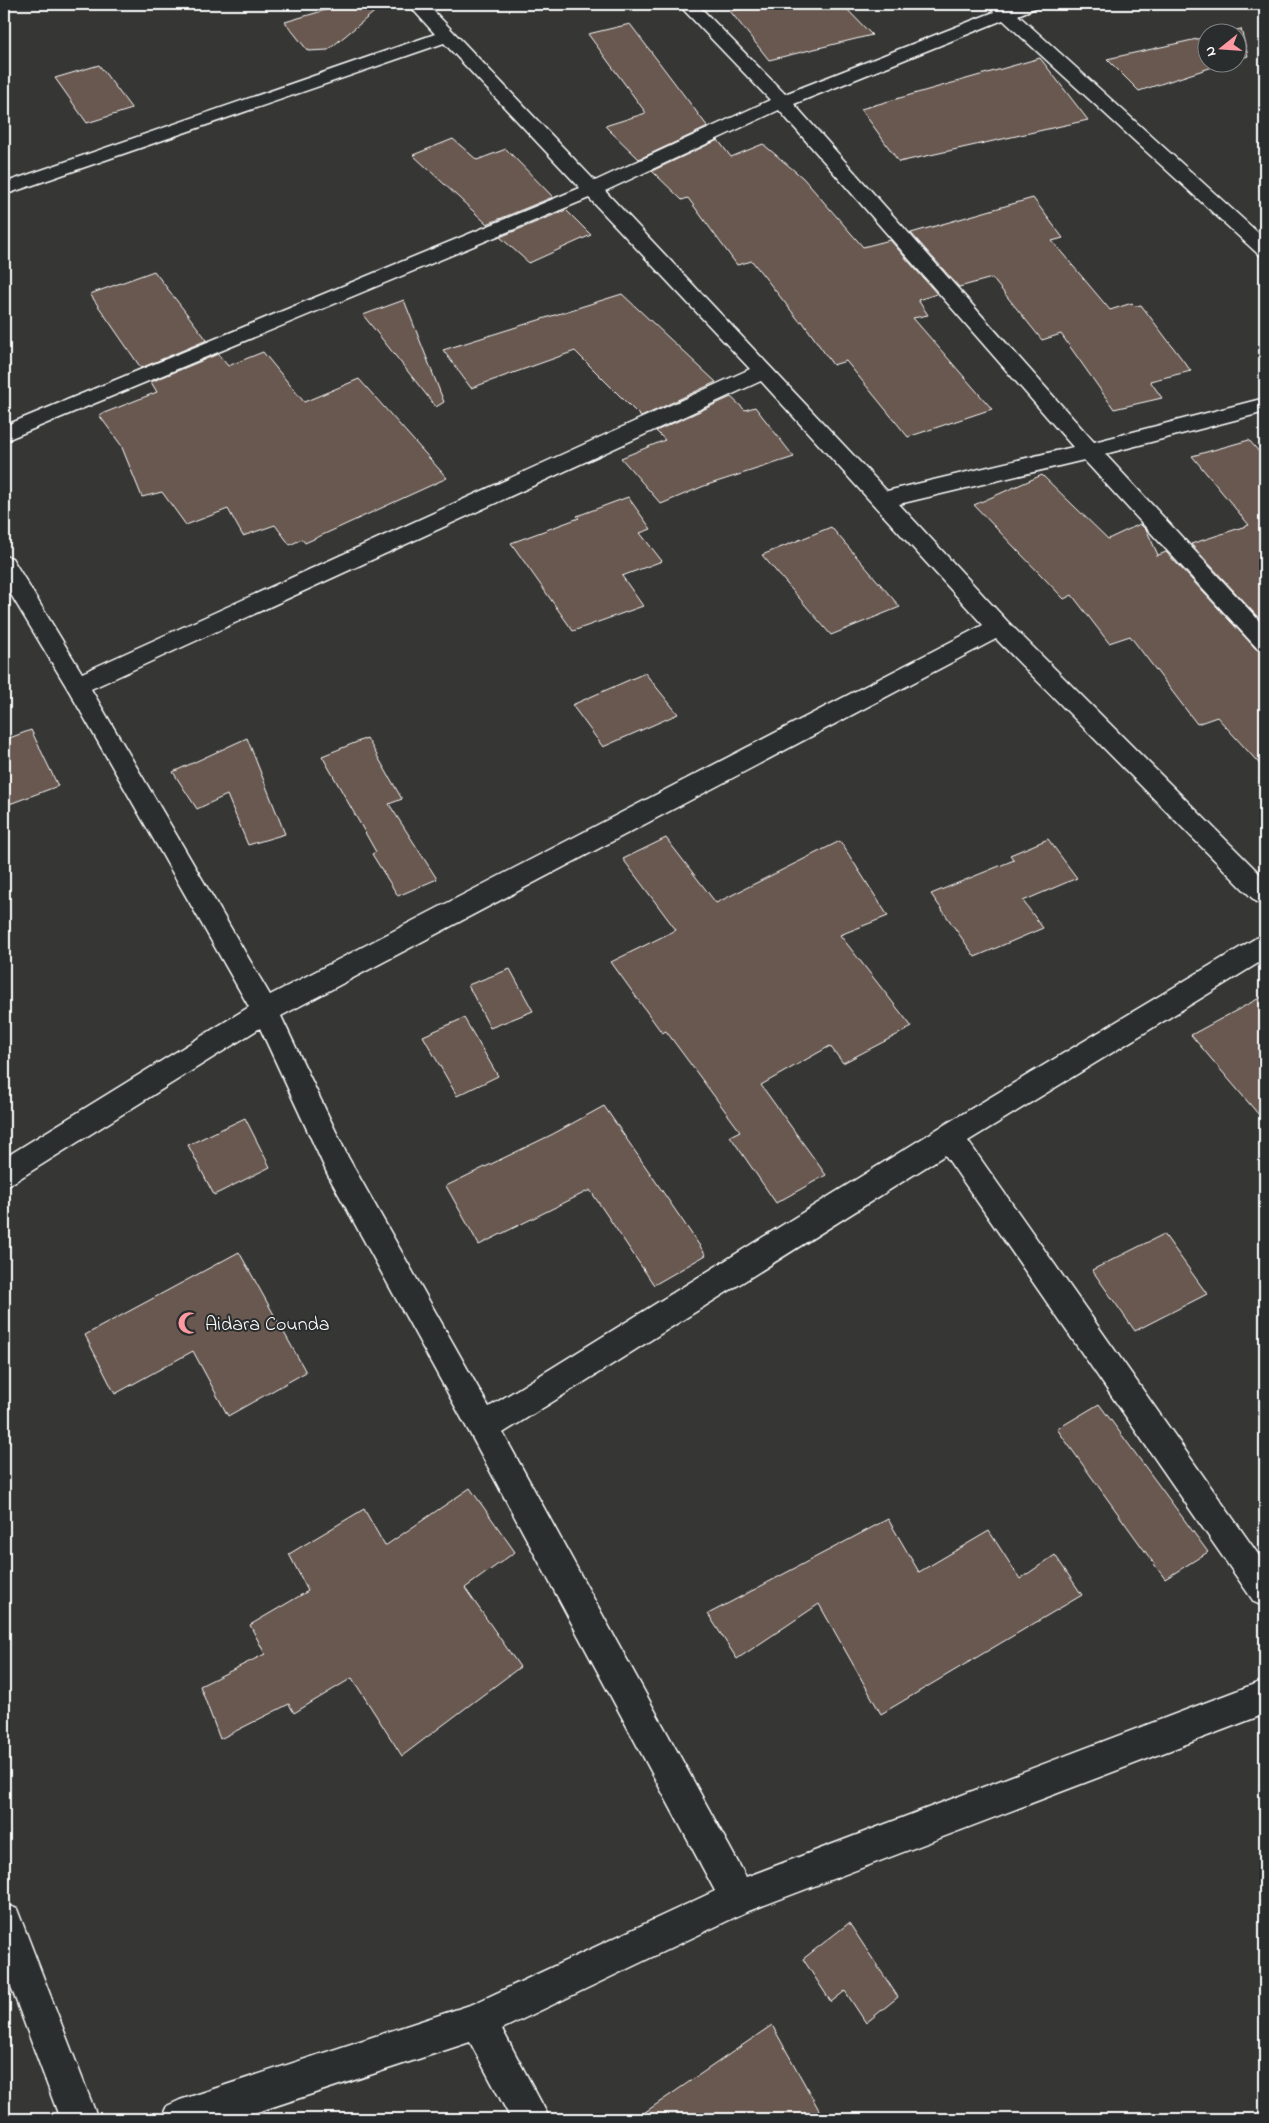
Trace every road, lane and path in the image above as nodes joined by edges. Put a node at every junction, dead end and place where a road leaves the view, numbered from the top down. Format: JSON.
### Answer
{"nodes":[{"id":1,"x":417,"y":4,"type":"edge"},
{"id":2,"x":687,"y":4,"type":"edge"},
{"id":3,"x":1029,"y":4,"type":"edge"},
{"id":4,"x":1002,"y":9,"type":"edge"},
{"id":5,"x":446,"y":36,"type":"junction"},
{"id":6,"x":782,"y":102,"type":"junction"},
{"id":7,"x":4,"y":189,"type":"edge"},
{"id":8,"x":592,"y":190,"type":"junction"},
{"id":9,"x":1265,"y":250,"type":"edge"},
{"id":10,"x":764,"y":371,"type":"junction"},
{"id":11,"x":1265,"y":405,"type":"edge"},
{"id":12,"x":4,"y":434,"type":"edge"},
{"id":13,"x":1089,"y":451,"type":"junction"},
{"id":14,"x":882,"y":500,"type":"junction"},
{"id":15,"x":4,"y":564,"type":"edge"},
{"id":16,"x":999,"y":627,"type":"junction"},
{"id":17,"x":1265,"y":642,"type":"edge"},
{"id":18,"x":77,"y":685,"type":"junction"},
{"id":19,"x":1265,"y":894,"type":"edge"},
{"id":20,"x":1265,"y":946,"type":"edge"},
{"id":21,"x":265,"y":1011,"type":"junction"},
{"id":22,"x":949,"y":1137,"type":"junction"},
{"id":23,"x":4,"y":1173,"type":"edge"},
{"id":24,"x":484,"y":1428,"type":"junction"},
{"id":25,"x":1265,"y":1591,"type":"edge"},
{"id":26,"x":1265,"y":1697,"type":"edge"},
{"id":27,"x":738,"y":1898,"type":"junction"},
{"id":28,"x":4,"y":1922,"type":"edge"},
{"id":29,"x":478,"y":2021,"type":"junction"},
{"id":30,"x":79,"y":2119,"type":"edge"},
{"id":31,"x":180,"y":2119,"type":"edge"},
{"id":32,"x":531,"y":2119,"type":"edge"}],
"edges":[{"from":1,"to":5,"type":"street"},
{"from":2,"to":6,"type":"street"},
{"from":3,"to":4,"type":"street"},
{"from":4,"to":6,"type":"street"},
{"from":4,"to":9,"type":"street"},
{"from":5,"to":7,"type":"street"},
{"from":5,"to":8,"type":"street"},
{"from":6,"to":8,"type":"street"},
{"from":6,"to":13,"type":"street"},
{"from":8,"to":10,"type":"street"},
{"from":8,"to":12,"type":"street"},
{"from":10,"to":14,"type":"street"},
{"from":10,"to":18,"type":"street"},
{"from":11,"to":13,"type":"street"},
{"from":13,"to":14,"type":"street"},
{"from":13,"to":17,"type":"street"},
{"from":14,"to":16,"type":"street"},
{"from":15,"to":18,"type":"street"},
{"from":16,"to":19,"type":"street"},
{"from":16,"to":21,"type":"street"},
{"from":18,"to":21,"type":"street"},
{"from":20,"to":22,"type":"street"},
{"from":21,"to":23,"type":"street"},
{"from":21,"to":24,"type":"street"},
{"from":22,"to":24,"type":"street"},
{"from":22,"to":25,"type":"street"},
{"from":24,"to":27,"type":"street"},
{"from":26,"to":27,"type":"street"},
{"from":27,"to":29,"type":"street"},
{"from":28,"to":30,"type":"street"},
{"from":29,"to":31,"type":"street"},
{"from":29,"to":32,"type":"street"}]}
